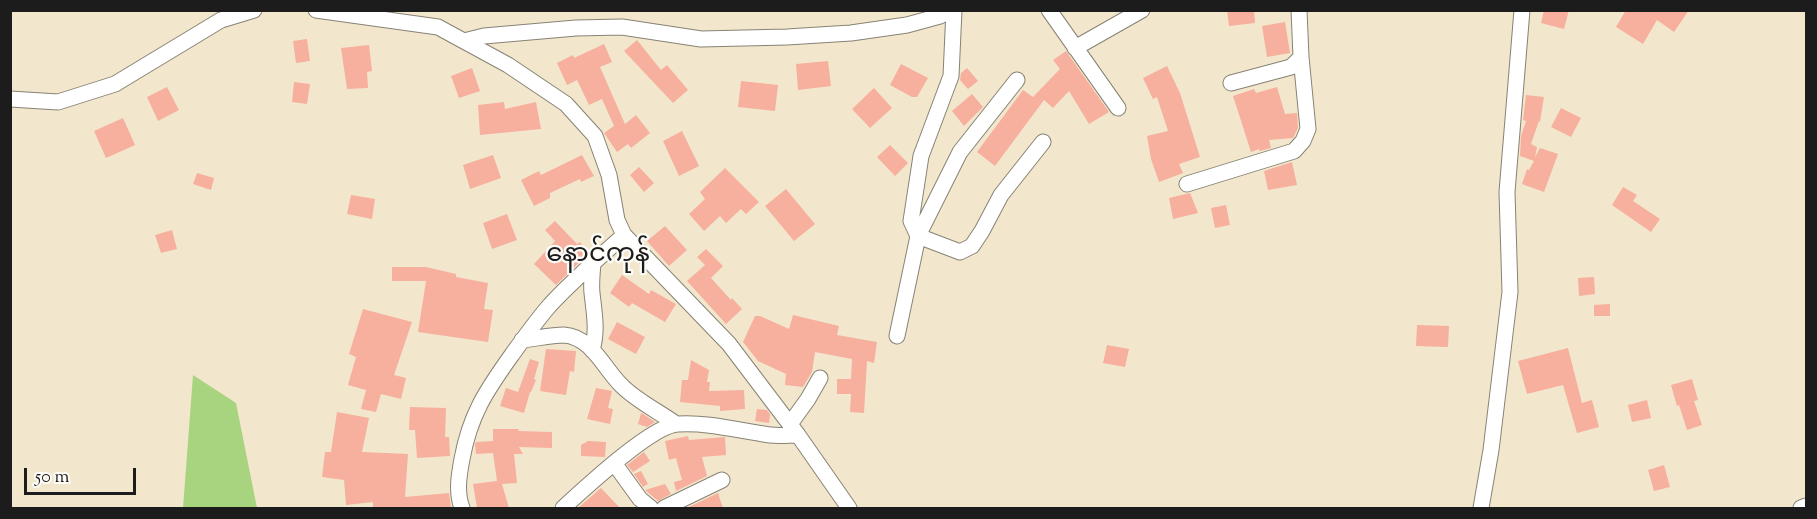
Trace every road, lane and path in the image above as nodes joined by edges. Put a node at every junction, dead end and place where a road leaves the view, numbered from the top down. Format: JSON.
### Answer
{"nodes":[{"id":1,"x":254,"y":10,"type":"edge"},
{"id":2,"x":316,"y":10,"type":"edge"},
{"id":3,"x":952,"y":10,"type":"edge"},
{"id":4,"x":1049,"y":10,"type":"edge"},
{"id":5,"x":1142,"y":10,"type":"edge"},
{"id":6,"x":1299,"y":10,"type":"edge"},
{"id":7,"x":1522,"y":10,"type":"edge"},
{"id":8,"x":464,"y":41,"type":"junction"},
{"id":9,"x":1075,"y":48,"type":"junction"},
{"id":10,"x":1300,"y":57,"type":"junction"},
{"id":11,"x":1017,"y":80,"type":"dead end"},
{"id":12,"x":1231,"y":83,"type":"dead end"},
{"id":13,"x":10,"y":99,"type":"edge"},
{"id":14,"x":1118,"y":108,"type":"dead end"},
{"id":15,"x":1043,"y":142,"type":"dead end"},
{"id":16,"x":1187,"y":184,"type":"dead end"},
{"id":17,"x":624,"y":235,"type":"junction"},
{"id":18,"x":918,"y":236,"type":"junction"},
{"id":19,"x":593,"y":264,"type":"junction"},
{"id":20,"x":897,"y":336,"type":"dead end"},
{"id":21,"x":522,"y":340,"type":"junction"},
{"id":22,"x":592,"y":350,"type":"junction"},
{"id":23,"x":820,"y":378,"type":"dead end"},
{"id":24,"x":676,"y":423,"type":"junction"},
{"id":25,"x":794,"y":430,"type":"junction"},
{"id":26,"x":614,"y":463,"type":"junction"},
{"id":27,"x":722,"y":480,"type":"dead end"},
{"id":28,"x":1806,"y":506,"type":"edge"},
{"id":29,"x":462,"y":508,"type":"edge"},
{"id":30,"x":562,"y":508,"type":"edge"},
{"id":31,"x":651,"y":508,"type":"edge"},
{"id":32,"x":664,"y":508,"type":"edge"},
{"id":33,"x":849,"y":508,"type":"edge"},
{"id":34,"x":1481,"y":508,"type":"edge"},
{"id":35,"x":1800,"y":508,"type":"edge"}],
"edges":[{"from":1,"to":13,"type":"street"},
{"from":2,"to":8,"type":"street"},
{"from":3,"to":8,"type":"street"},
{"from":3,"to":18,"type":"street"},
{"from":4,"to":9,"type":"street"},
{"from":5,"to":9,"type":"street"},
{"from":6,"to":10,"type":"street"},
{"from":7,"to":34,"type":"street"},
{"from":8,"to":17,"type":"street"},
{"from":9,"to":14,"type":"street"},
{"from":10,"to":12,"type":"street"},
{"from":10,"to":16,"type":"street"},
{"from":11,"to":18,"type":"street"},
{"from":15,"to":18,"type":"street"},
{"from":17,"to":19,"type":"street"},
{"from":17,"to":25,"type":"street"},
{"from":18,"to":20,"type":"street"},
{"from":19,"to":21,"type":"street"},
{"from":19,"to":22,"type":"street"},
{"from":21,"to":22,"type":"street"},
{"from":21,"to":29,"type":"street"},
{"from":22,"to":24,"type":"street"},
{"from":23,"to":25,"type":"street"},
{"from":24,"to":25,"type":"street"},
{"from":24,"to":26,"type":"street"},
{"from":25,"to":33,"type":"street"},
{"from":26,"to":30,"type":"street"},
{"from":26,"to":31,"type":"street"},
{"from":27,"to":32,"type":"street"},
{"from":28,"to":35,"type":"street"}]}
